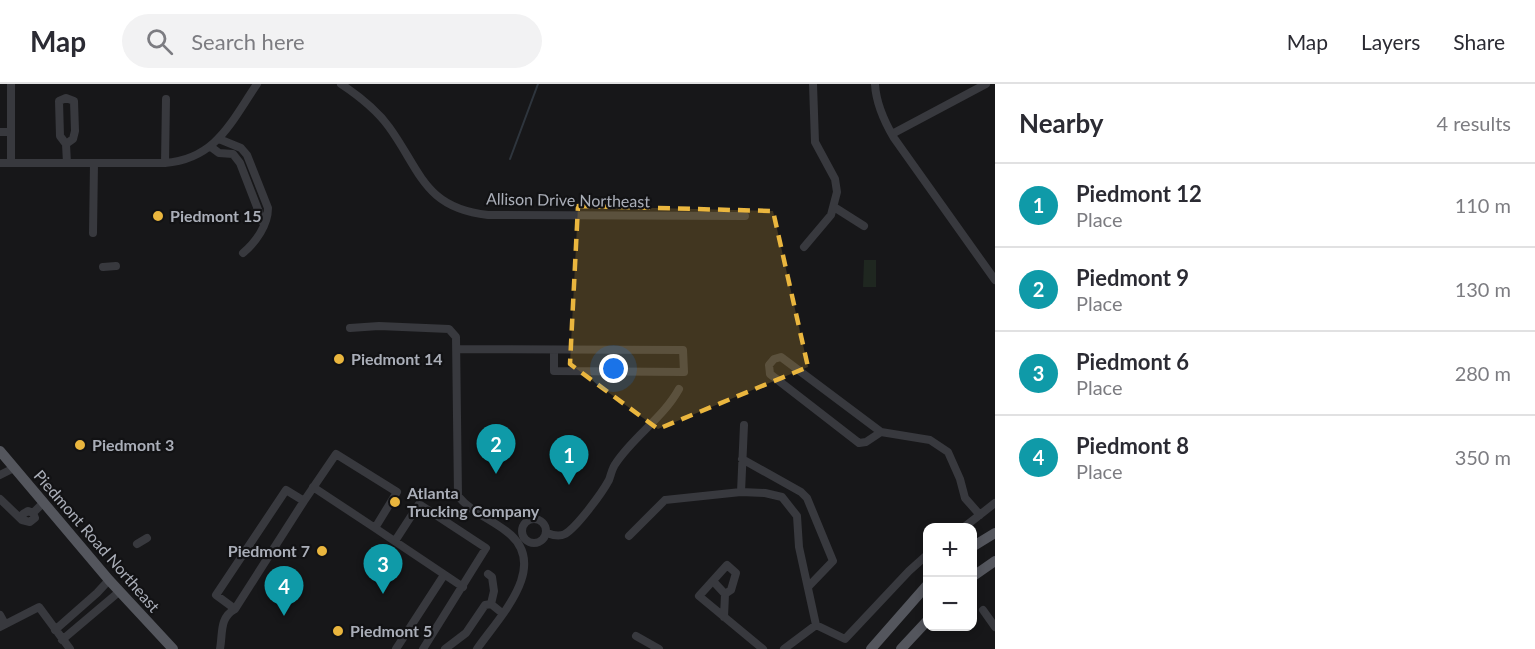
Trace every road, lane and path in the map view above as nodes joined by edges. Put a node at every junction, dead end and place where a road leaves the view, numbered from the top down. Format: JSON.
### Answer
{"nodes":[{"id":1,"x":10,"y":84,"type":"edge"},
{"id":2,"x":257,"y":84,"type":"edge"},
{"id":3,"x":341,"y":84,"type":"edge"},
{"id":4,"x":813,"y":84,"type":"edge"},
{"id":5,"x":875,"y":84,"type":"edge"},
{"id":6,"x":986,"y":84,"type":"edge"},
{"id":7,"x":166,"y":99,"type":"dead end"},
{"id":8,"x":0,"y":132,"type":"edge"},
{"id":9,"x":11,"y":132,"type":"junction"},
{"id":10,"x":892,"y":134,"type":"junction"},
{"id":11,"x":219,"y":139,"type":"junction"},
{"id":12,"x":66,"y":144,"type":"junction"},
{"id":13,"x":211,"y":147,"type":"junction"},
{"id":14,"x":0,"y":163,"type":"edge"},
{"id":15,"x":11,"y":163,"type":"junction"},
{"id":16,"x":67,"y":163,"type":"junction"},
{"id":17,"x":94,"y":163,"type":"junction"},
{"id":18,"x":165,"y":163,"type":"junction"},
{"id":19,"x":834,"y":207,"type":"junction"},
{"id":20,"x":745,"y":216,"type":"dead end"},
{"id":21,"x":264,"y":225,"type":"junction"},
{"id":22,"x":864,"y":226,"type":"dead end"},
{"id":23,"x":93,"y":232,"type":"dead end"},
{"id":24,"x":804,"y":247,"type":"dead end"},
{"id":25,"x":243,"y":253,"type":"dead end"},
{"id":26,"x":103,"y":267,"type":"dead end"},
{"id":27,"x":116,"y":267,"type":"dead end"},
{"id":28,"x":995,"y":280,"type":"edge"},
{"id":29,"x":350,"y":328,"type":"dead end"},
{"id":30,"x":457,"y":349,"type":"junction"},
{"id":31,"x":554,"y":350,"type":"junction"},
{"id":32,"x":679,"y":389,"type":"dead end"},
{"id":33,"x":744,"y":425,"type":"dead end"},
{"id":34,"x":881,"y":432,"type":"junction"},
{"id":35,"x":0,"y":451,"type":"edge"},
{"id":36,"x":742,"y":459,"type":"junction"},
{"id":37,"x":14,"y":468,"type":"junction"},
{"id":38,"x":0,"y":475,"type":"edge"},
{"id":39,"x":790,"y":486,"type":"junction"},
{"id":40,"x":313,"y":487,"type":"junction"},
{"id":41,"x":741,"y":492,"type":"junction"},
{"id":42,"x":0,"y":499,"type":"edge"},
{"id":43,"x":783,"y":499,"type":"junction"},
{"id":44,"x":304,"y":501,"type":"junction"},
{"id":45,"x":44,"y":502,"type":"junction"},
{"id":46,"x":994,"y":504,"type":"edge"},
{"id":47,"x":980,"y":515,"type":"junction"},
{"id":48,"x":970,"y":523,"type":"edge"},
{"id":49,"x":375,"y":528,"type":"junction"},
{"id":50,"x":547,"y":533,"type":"junction"},
{"id":51,"x":995,"y":533,"type":"edge"},
{"id":52,"x":629,"y":536,"type":"dead end"},
{"id":53,"x":147,"y":538,"type":"dead end"},
{"id":54,"x":395,"y":541,"type":"junction"},
{"id":55,"x":521,"y":542,"type":"junction"},
{"id":56,"x":137,"y":544,"type":"dead end"},
{"id":57,"x":977,"y":544,"type":"edge"},
{"id":58,"x":923,"y":559,"type":"edge"},
{"id":59,"x":995,"y":561,"type":"edge"},
{"id":60,"x":488,"y":574,"type":"dead end"},
{"id":61,"x":977,"y":574,"type":"edge"},
{"id":62,"x":444,"y":575,"type":"junction"},
{"id":63,"x":109,"y":580,"type":"junction"},
{"id":64,"x":713,"y":581,"type":"junction"},
{"id":65,"x":463,"y":587,"type":"junction"},
{"id":66,"x":808,"y":587,"type":"junction"},
{"id":67,"x":923,"y":589,"type":"edge"},
{"id":68,"x":120,"y":591,"type":"junction"},
{"id":69,"x":725,"y":594,"type":"junction"},
{"id":70,"x":491,"y":604,"type":"junction"},
{"id":71,"x":235,"y":609,"type":"junction"},
{"id":72,"x":983,"y":610,"type":"dead end"},
{"id":73,"x":502,"y":613,"type":"junction"},
{"id":74,"x":0,"y":615,"type":"edge"},
{"id":75,"x":724,"y":617,"type":"junction"},
{"id":76,"x":923,"y":624,"type":"edge"},
{"id":77,"x":816,"y":625,"type":"junction"},
{"id":78,"x":2,"y":626,"type":"edge"},
{"id":79,"x":995,"y":627,"type":"edge"},
{"id":80,"x":55,"y":630,"type":"junction"},
{"id":81,"x":636,"y":636,"type":"dead end"},
{"id":82,"x":67,"y":645,"type":"edge"},
{"id":83,"x":653,"y":647,"type":"edge"},
{"id":84,"x":173,"y":649,"type":"edge"},
{"id":85,"x":220,"y":649,"type":"edge"},
{"id":86,"x":396,"y":649,"type":"edge"},
{"id":87,"x":423,"y":649,"type":"edge"},
{"id":88,"x":445,"y":649,"type":"edge"},
{"id":89,"x":477,"y":649,"type":"edge"},
{"id":90,"x":763,"y":649,"type":"edge"},
{"id":91,"x":784,"y":649,"type":"edge"},
{"id":92,"x":871,"y":649,"type":"edge"},
{"id":93,"x":901,"y":649,"type":"edge"}],
"edges":[{"from":1,"to":9,"type":"street"},
{"from":2,"to":11,"type":"street"},
{"from":3,"to":20,"type":"street","name":"Allison Drive Northeast"},
{"from":4,"to":19,"type":"street"},
{"from":5,"to":10,"type":"street"},
{"from":6,"to":10,"type":"street"},
{"from":7,"to":18,"type":"street"},
{"from":8,"to":9,"type":"street"},
{"from":9,"to":15,"type":"street"},
{"from":10,"to":28,"type":"street"},
{"from":11,"to":13,"type":"street"},
{"from":11,"to":21,"type":"street"},
{"from":12,"to":12,"type":"street"},
{"from":12,"to":16,"type":"street"},
{"from":13,"to":18,"type":"street"},
{"from":13,"to":21,"type":"street"},
{"from":14,"to":15,"type":"street"},
{"from":15,"to":16,"type":"street"},
{"from":16,"to":17,"type":"street"},
{"from":17,"to":18,"type":"street"},
{"from":17,"to":23,"type":"street"},
{"from":19,"to":22,"type":"street"},
{"from":19,"to":24,"type":"street"},
{"from":21,"to":25,"type":"street"},
{"from":26,"to":27,"type":"street"},
{"from":29,"to":30,"type":"street"},
{"from":30,"to":31,"type":"street"},
{"from":30,"to":55,"type":"street"},
{"from":31,"to":31,"type":"street"},
{"from":32,"to":50,"type":"street"},
{"from":33,"to":36,"type":"street"},
{"from":34,"to":34,"type":"street"},
{"from":34,"to":47,"type":"street"},
{"from":35,"to":37,"type":"main road","name":"Piedmont Road Northeast"},
{"from":36,"to":39,"type":"street"},
{"from":36,"to":41,"type":"street"},
{"from":37,"to":38,"type":"street"},
{"from":37,"to":45,"type":"main road","name":"Piedmont Road Northeast"},
{"from":39,"to":43,"type":"street"},
{"from":39,"to":66,"type":"street"},
{"from":40,"to":44,"type":"street"},
{"from":40,"to":49,"type":"street"},
{"from":40,"to":49,"type":"street"},
{"from":41,"to":43,"type":"street"},
{"from":41,"to":52,"type":"street"},
{"from":42,"to":45,"type":"street"},
{"from":43,"to":66,"type":"street"},
{"from":44,"to":71,"type":"street"},
{"from":44,"to":71,"type":"street"},
{"from":45,"to":63,"type":"main road","name":"Piedmont Road Northeast"},
{"from":46,"to":47,"type":"street"},
{"from":47,"to":48,"type":"street"},
{"from":49,"to":54,"type":"street"},
{"from":50,"to":55,"type":"street"},
{"from":50,"to":55,"type":"street"},
{"from":51,"to":57,"type":"main road"},
{"from":53,"to":56,"type":"street"},
{"from":54,"to":62,"type":"street"},
{"from":54,"to":65,"type":"street"},
{"from":55,"to":73,"type":"street"},
{"from":58,"to":77,"type":"street"},
{"from":59,"to":61,"type":"main road"},
{"from":60,"to":70,"type":"street"},
{"from":62,"to":65,"type":"street"},
{"from":62,"to":86,"type":"street"},
{"from":63,"to":68,"type":"main road","name":"Piedmont Road Northeast"},
{"from":63,"to":80,"type":"street"},
{"from":64,"to":69,"type":"street"},
{"from":64,"to":69,"type":"street"},
{"from":64,"to":75,"type":"street"},
{"from":65,"to":87,"type":"street"},
{"from":66,"to":77,"type":"street"},
{"from":67,"to":92,"type":"main road"},
{"from":68,"to":82,"type":"street"},
{"from":68,"to":84,"type":"main road","name":"Piedmont Road Northeast"},
{"from":69,"to":75,"type":"street"},
{"from":70,"to":73,"type":"street"},
{"from":70,"to":88,"type":"street"},
{"from":71,"to":85,"type":"street"},
{"from":72,"to":79,"type":"street"},
{"from":73,"to":89,"type":"street"},
{"from":74,"to":78,"type":"street"},
{"from":75,"to":90,"type":"street"},
{"from":76,"to":93,"type":"main road"},
{"from":77,"to":91,"type":"street"},
{"from":78,"to":80,"type":"street"},
{"from":80,"to":82,"type":"street"},
{"from":81,"to":83,"type":"street"}]}
